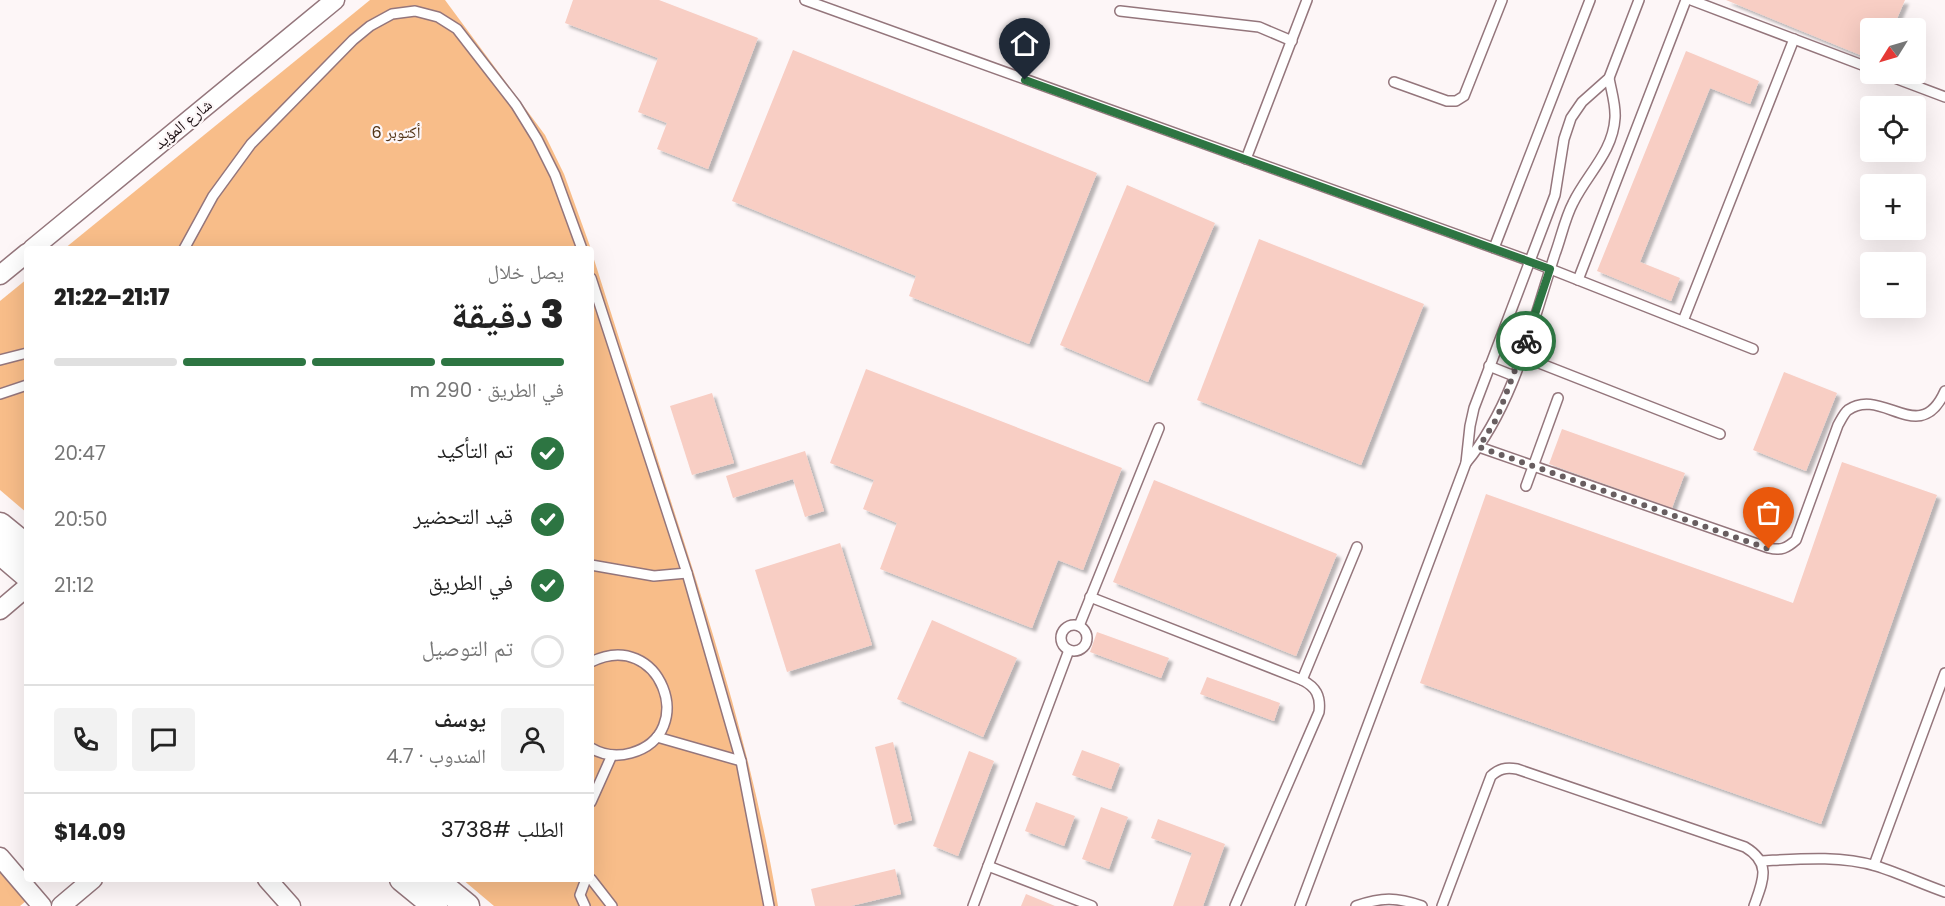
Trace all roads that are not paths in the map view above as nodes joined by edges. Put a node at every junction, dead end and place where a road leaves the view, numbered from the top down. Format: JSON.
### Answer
{"nodes":[{"id":1,"x":335,"y":0,"type":"edge"},
{"id":2,"x":805,"y":0,"type":"edge"},
{"id":3,"x":1308,"y":0,"type":"edge"},
{"id":4,"x":1502,"y":0,"type":"edge"},
{"id":5,"x":1590,"y":0,"type":"edge"},
{"id":6,"x":1639,"y":0,"type":"edge"},
{"id":7,"x":1686,"y":0,"type":"edge"},
{"id":8,"x":1691,"y":0,"type":"edge"},
{"id":9,"x":1120,"y":11,"type":"dead end"},
{"id":10,"x":1794,"y":39,"type":"junction"},
{"id":11,"x":1292,"y":41,"type":"junction"},
{"id":12,"x":1860,"y":64,"type":"edge"},
{"id":13,"x":1609,"y":78,"type":"junction"},
{"id":14,"x":1395,"y":82,"type":"dead end"},
{"id":15,"x":1911,"y":84,"type":"edge"},
{"id":16,"x":1945,"y":97,"type":"edge"},
{"id":17,"x":1246,"y":159,"type":"junction"},
{"id":18,"x":36,"y":246,"type":"edge"},
{"id":19,"x":186,"y":246,"type":"edge"},
{"id":20,"x":581,"y":246,"type":"edge"},
{"id":21,"x":1494,"y":248,"type":"junction"},
{"id":22,"x":24,"y":255,"type":"edge"},
{"id":23,"x":1530,"y":261,"type":"junction"},
{"id":24,"x":1550,"y":269,"type":"junction"},
{"id":25,"x":0,"y":275,"type":"edge"},
{"id":26,"x":1578,"y":280,"type":"junction"},
{"id":27,"x":594,"y":287,"type":"edge"},
{"id":28,"x":1683,"y":321,"type":"junction"},
{"id":29,"x":1752,"y":349,"type":"dead end"},
{"id":30,"x":24,"y":354,"type":"edge"},
{"id":31,"x":1521,"y":356,"type":"junction"},
{"id":32,"x":0,"y":360,"type":"edge"},
{"id":33,"x":1489,"y":366,"type":"junction"},
{"id":34,"x":1514,"y":375,"type":"junction"},
{"id":35,"x":24,"y":386,"type":"edge"},
{"id":36,"x":1945,"y":391,"type":"edge"},
{"id":37,"x":0,"y":394,"type":"edge"},
{"id":38,"x":1558,"y":398,"type":"dead end"},
{"id":39,"x":1159,"y":428,"type":"dead end"},
{"id":40,"x":1720,"y":434,"type":"dead end"},
{"id":41,"x":1479,"y":447,"type":"junction"},
{"id":42,"x":1466,"y":463,"type":"junction"},
{"id":43,"x":1533,"y":466,"type":"junction"},
{"id":44,"x":1526,"y":486,"type":"dead end"},
{"id":45,"x":0,"y":525,"type":"edge"},
{"id":46,"x":24,"y":545,"type":"edge"},
{"id":47,"x":1357,"y":547,"type":"dead end"},
{"id":48,"x":0,"y":552,"type":"edge"},
{"id":49,"x":594,"y":565,"type":"edge"},
{"id":50,"x":687,"y":573,"type":"junction"},
{"id":51,"x":24,"y":588,"type":"edge"},
{"id":52,"x":24,"y":590,"type":"edge"},
{"id":53,"x":1090,"y":597,"type":"junction"},
{"id":54,"x":0,"y":610,"type":"edge"},
{"id":55,"x":1079,"y":626,"type":"junction"},
{"id":56,"x":1069,"y":650,"type":"junction"},
{"id":57,"x":594,"y":661,"type":"edge"},
{"id":58,"x":1945,"y":673,"type":"edge"},
{"id":59,"x":1302,"y":680,"type":"junction"},
{"id":60,"x":657,"y":737,"type":"junction"},
{"id":61,"x":594,"y":749,"type":"edge"},
{"id":62,"x":612,"y":755,"type":"junction"},
{"id":63,"x":741,"y":761,"type":"junction"},
{"id":64,"x":594,"y":795,"type":"edge"},
{"id":65,"x":0,"y":857,"type":"edge"},
{"id":66,"x":1761,"y":861,"type":"junction"},
{"id":67,"x":1874,"y":865,"type":"junction"},
{"id":68,"x":988,"y":866,"type":"junction"},
{"id":69,"x":89,"y":882,"type":"edge"},
{"id":70,"x":270,"y":882,"type":"edge"},
{"id":71,"x":406,"y":882,"type":"edge"},
{"id":72,"x":438,"y":882,"type":"edge"},
{"id":73,"x":585,"y":882,"type":"edge"},
{"id":74,"x":593,"y":882,"type":"edge"},
{"id":75,"x":1945,"y":892,"type":"edge"},
{"id":76,"x":42,"y":906,"type":"edge"},
{"id":77,"x":61,"y":906,"type":"edge"},
{"id":78,"x":291,"y":906,"type":"edge"},
{"id":79,"x":435,"y":906,"type":"edge"},
{"id":80,"x":467,"y":906,"type":"edge"},
{"id":81,"x":585,"y":906,"type":"edge"},
{"id":82,"x":612,"y":906,"type":"edge"},
{"id":83,"x":769,"y":906,"type":"edge"},
{"id":84,"x":973,"y":906,"type":"edge"},
{"id":85,"x":1092,"y":906,"type":"edge"},
{"id":86,"x":1235,"y":906,"type":"edge"},
{"id":87,"x":1300,"y":906,"type":"edge"},
{"id":88,"x":1356,"y":906,"type":"edge"},
{"id":89,"x":1422,"y":906,"type":"edge"},
{"id":90,"x":1442,"y":906,"type":"edge"},
{"id":91,"x":1754,"y":906,"type":"edge"}],
"edges":[{"from":1,"to":18,"type":"street","name":"شارع المؤيد"},
{"from":2,"to":17,"type":"lane"},
{"from":3,"to":11,"type":"lane"},
{"from":4,"to":14,"type":"lane"},
{"from":5,"to":21,"type":"lane"},
{"from":6,"to":13,"type":"lane"},
{"from":7,"to":26,"type":"lane"},
{"from":8,"to":10,"type":"lane"},
{"from":9,"to":11,"type":"lane"},
{"from":10,"to":12,"type":"lane"},
{"from":10,"to":28,"type":"lane"},
{"from":11,"to":17,"type":"lane"},
{"from":13,"to":23,"type":"lane"},
{"from":13,"to":24,"type":"lane"},
{"from":15,"to":16,"type":"lane"},
{"from":17,"to":21,"type":"lane"},
{"from":19,"to":20,"type":"lane"},
{"from":21,"to":23,"type":"lane"},
{"from":22,"to":25,"type":"street"},
{"from":23,"to":24,"type":"lane"},
{"from":23,"to":33,"type":"lane"},
{"from":24,"to":26,"type":"lane"},
{"from":24,"to":31,"type":"lane"},
{"from":26,"to":28,"type":"lane"},
{"from":27,"to":50,"type":"lane"},
{"from":28,"to":29,"type":"lane"},
{"from":30,"to":32,"type":"lane"},
{"from":31,"to":34,"type":"lane"},
{"from":31,"to":40,"type":"lane"},
{"from":33,"to":34,"type":"lane"},
{"from":33,"to":42,"type":"lane"},
{"from":34,"to":41,"type":"lane"},
{"from":35,"to":37,"type":"lane"},
{"from":36,"to":43,"type":"lane"},
{"from":38,"to":43,"type":"lane"},
{"from":39,"to":53,"type":"lane"},
{"from":41,"to":42,"type":"lane"},
{"from":41,"to":43,"type":"lane"},
{"from":42,"to":87,"type":"lane"},
{"from":43,"to":44,"type":"lane"},
{"from":45,"to":46,"type":"main road"},
{"from":47,"to":59,"type":"lane"},
{"from":48,"to":51,"type":"main road"},
{"from":49,"to":50,"type":"lane"},
{"from":50,"to":63,"type":"lane"},
{"from":52,"to":54,"type":"street"},
{"from":53,"to":55,"type":"lane"},
{"from":53,"to":59,"type":"lane"},
{"from":55,"to":56,"type":"lane"},
{"from":55,"to":56,"type":"lane"},
{"from":56,"to":68,"type":"lane"},
{"from":57,"to":60,"type":"lane"},
{"from":58,"to":67,"type":"lane"},
{"from":59,"to":86,"type":"lane"},
{"from":60,"to":62,"type":"lane"},
{"from":60,"to":63,"type":"lane"},
{"from":61,"to":62,"type":"lane"},
{"from":62,"to":64,"type":"lane"},
{"from":63,"to":83,"type":"lane"},
{"from":65,"to":76,"type":"street"},
{"from":66,"to":67,"type":"lane"},
{"from":66,"to":90,"type":"lane"},
{"from":66,"to":91,"type":"lane"},
{"from":67,"to":75,"type":"lane"},
{"from":68,"to":84,"type":"lane"},
{"from":68,"to":85,"type":"lane"},
{"from":69,"to":77,"type":"street"},
{"from":70,"to":78,"type":"street"},
{"from":71,"to":79,"type":"main road"},
{"from":72,"to":80,"type":"main road"},
{"from":73,"to":81,"type":"lane"},
{"from":74,"to":82,"type":"lane"},
{"from":88,"to":89,"type":"lane"}]}
